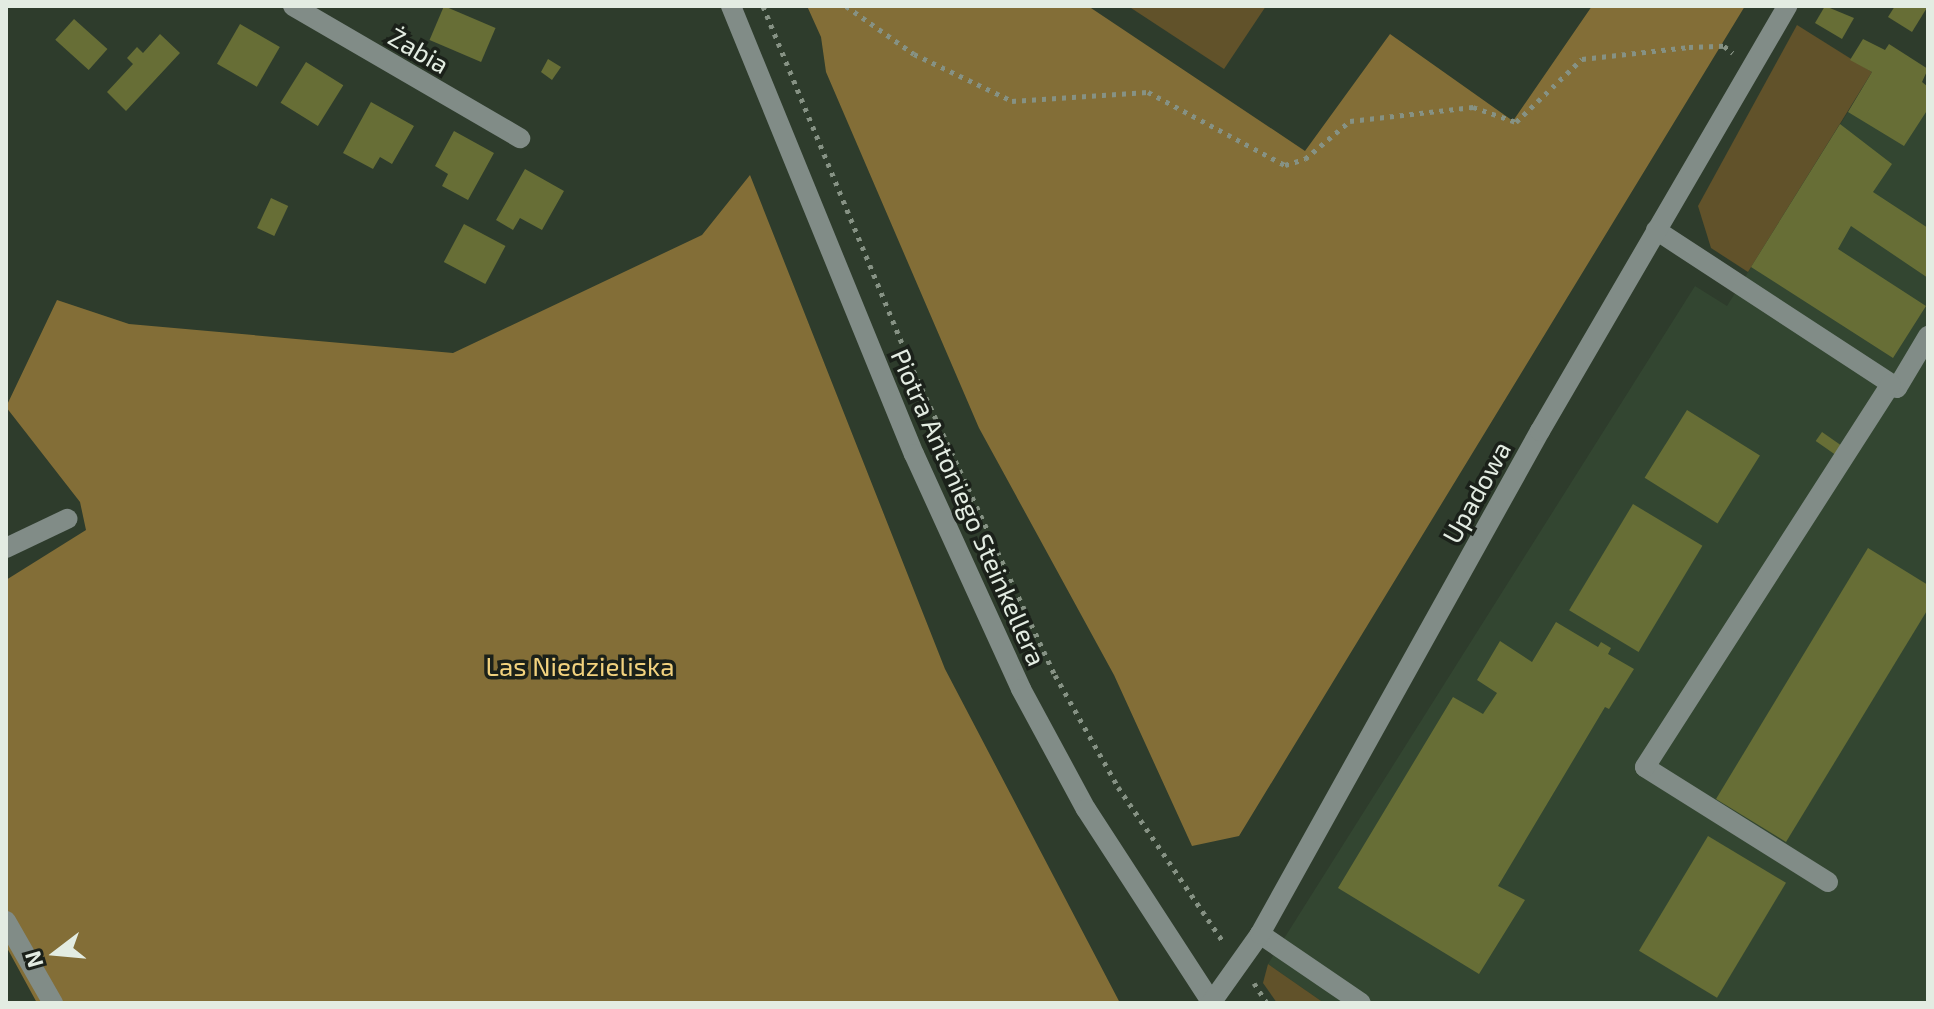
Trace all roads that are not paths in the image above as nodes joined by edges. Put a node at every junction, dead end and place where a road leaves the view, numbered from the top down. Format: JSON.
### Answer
{"nodes":[{"id":1,"x":293,"y":6,"type":"edge"},
{"id":2,"x":731,"y":6,"type":"edge"},
{"id":3,"x":1787,"y":6,"type":"edge"},
{"id":4,"x":520,"y":138,"type":"dead end"},
{"id":5,"x":1656,"y":230,"type":"junction"},
{"id":6,"x":1928,"y":336,"type":"edge"},
{"id":7,"x":1891,"y":384,"type":"junction"},
{"id":8,"x":67,"y":519,"type":"dead end"},
{"id":9,"x":6,"y":548,"type":"edge"},
{"id":10,"x":1828,"y":882,"type":"dead end"},
{"id":11,"x":6,"y":921,"type":"edge"},
{"id":12,"x":1260,"y":934,"type":"junction"},
{"id":13,"x":53,"y":1003,"type":"edge"},
{"id":14,"x":1211,"y":1003,"type":"edge"},
{"id":15,"x":1361,"y":1003,"type":"edge"}],
"edges":[{"from":1,"to":4,"type":"street","name":"Żabia"},
{"from":2,"to":14,"type":"street","name":"Piotra Antoniego Steinkellera"},
{"from":3,"to":5,"type":"street","name":"Upadowa"},
{"from":5,"to":7,"type":"street"},
{"from":5,"to":12,"type":"street","name":"Upadowa"},
{"from":6,"to":7,"type":"street"},
{"from":7,"to":10,"type":"street"},
{"from":8,"to":9,"type":"street"},
{"from":11,"to":13,"type":"street"},
{"from":12,"to":14,"type":"street","name":"Upadowa"},
{"from":12,"to":15,"type":"street"}]}
